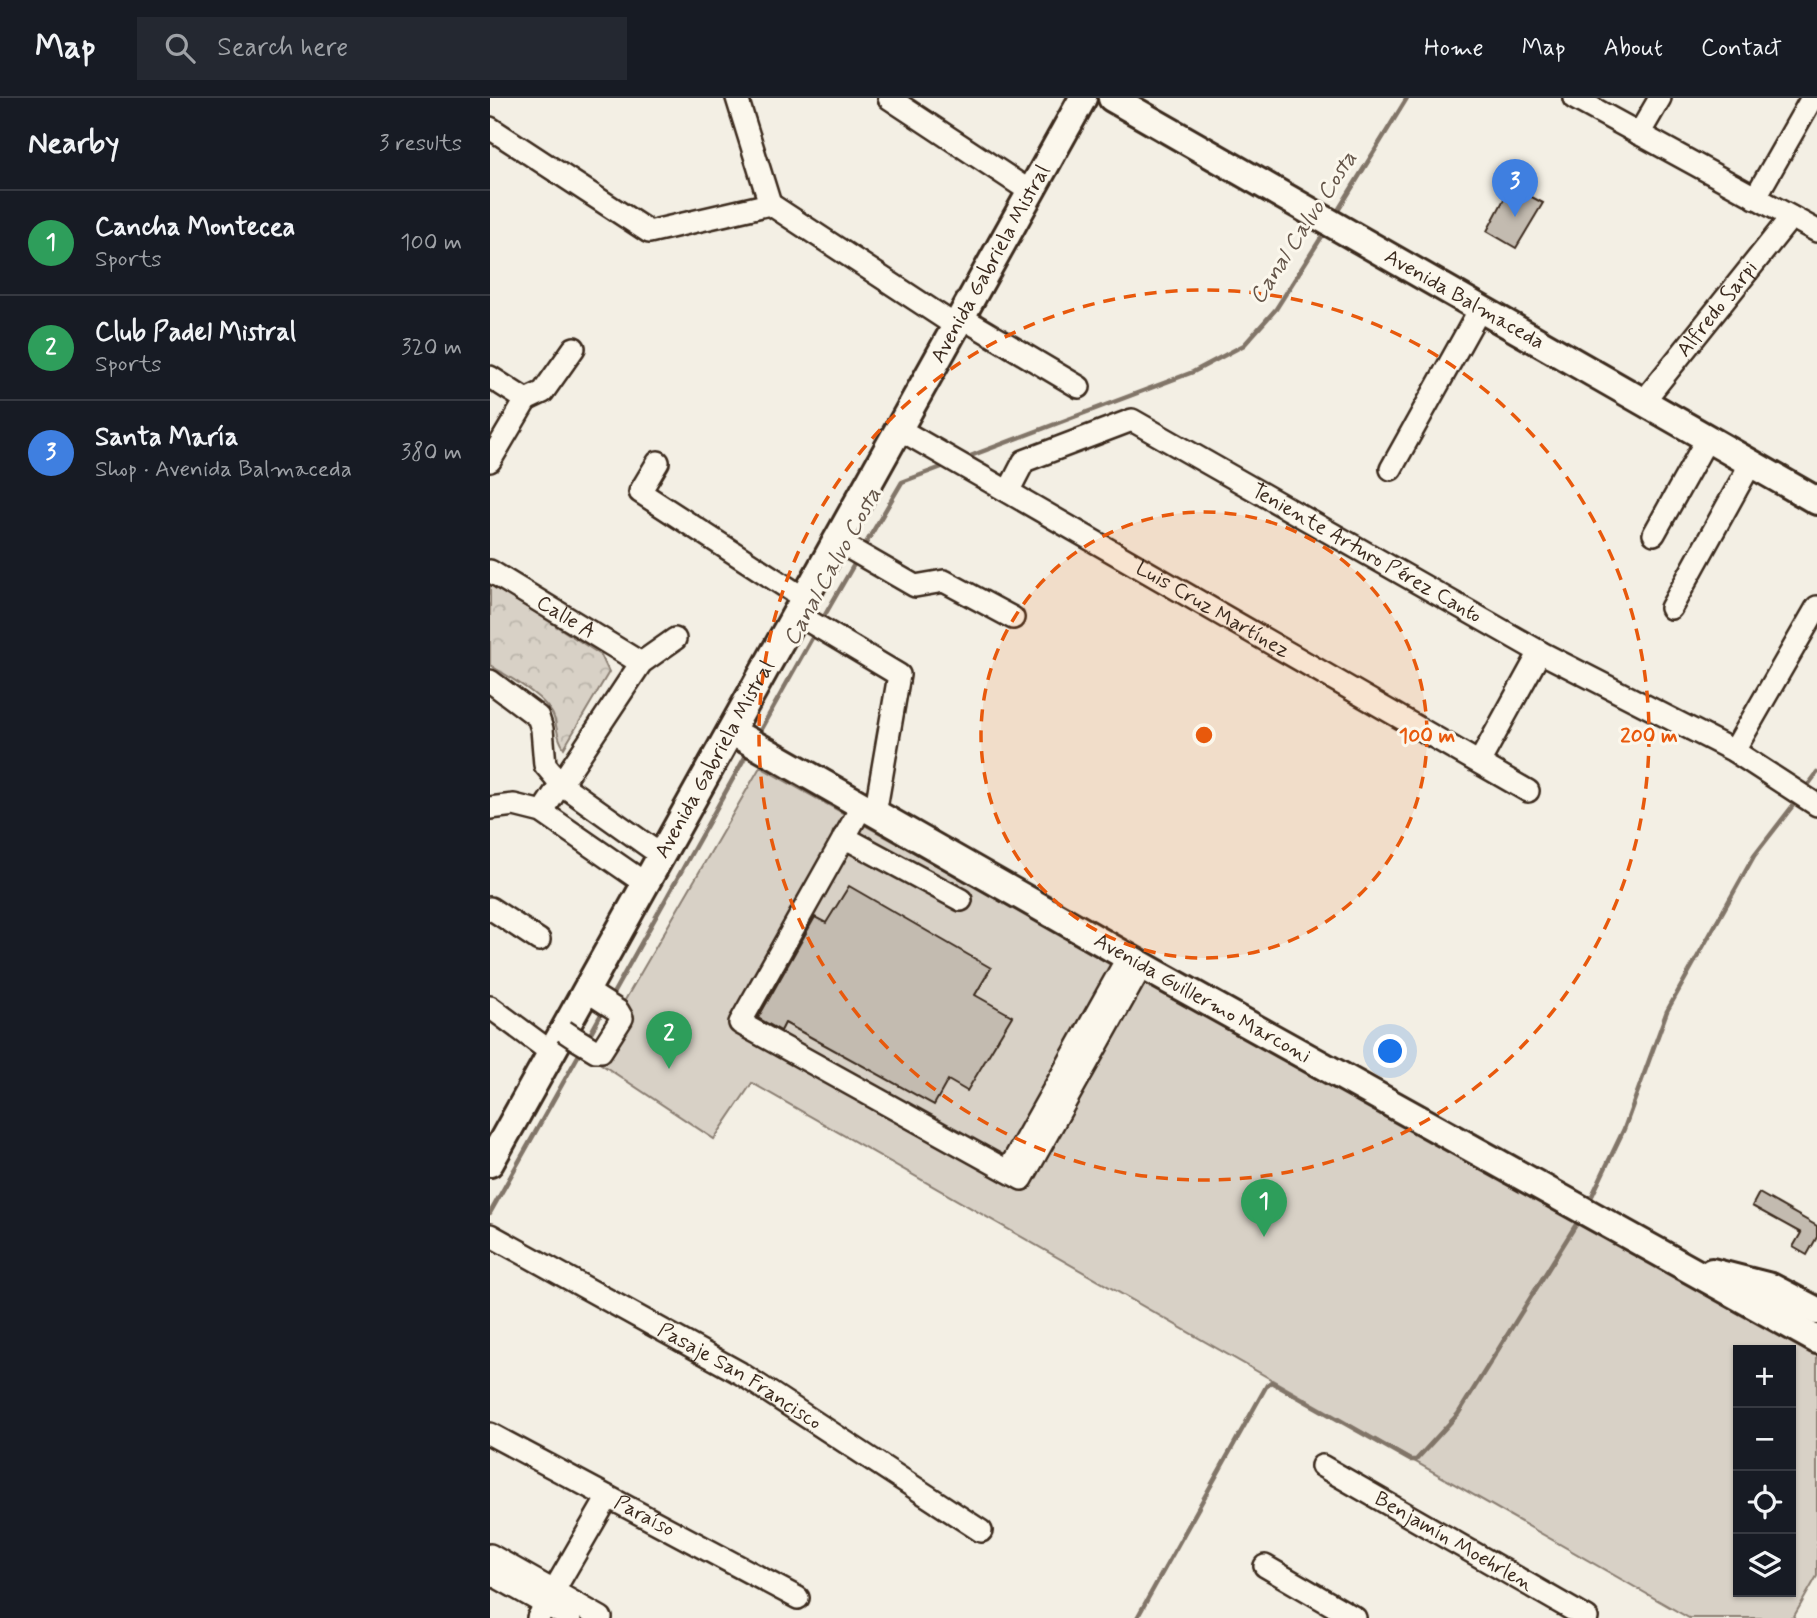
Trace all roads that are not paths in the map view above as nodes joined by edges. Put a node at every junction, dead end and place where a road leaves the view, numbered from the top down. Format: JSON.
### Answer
{"nodes":[{"id":1,"x":737,"y":98,"type":"edge"},
{"id":2,"x":889,"y":98,"type":"edge"},
{"id":3,"x":1112,"y":98,"type":"edge"},
{"id":4,"x":1574,"y":98,"type":"edge"},
{"id":5,"x":1660,"y":98,"type":"edge"},
{"id":6,"x":1812,"y":98,"type":"edge"},
{"id":7,"x":1077,"y":100,"type":"edge"},
{"id":8,"x":490,"y":128,"type":"edge"},
{"id":9,"x":1639,"y":134,"type":"junction"},
{"id":10,"x":1031,"y":192,"type":"junction"},
{"id":11,"x":1755,"y":198,"type":"junction"},
{"id":12,"x":770,"y":204,"type":"junction"},
{"id":13,"x":1791,"y":217,"type":"junction"},
{"id":14,"x":1817,"y":231,"type":"edge"},
{"id":15,"x":1480,"y":309,"type":"junction"},
{"id":16,"x":959,"y":322,"type":"junction"},
{"id":17,"x":574,"y":348,"type":"dead end"},
{"id":18,"x":490,"y":377,"type":"edge"},
{"id":19,"x":1079,"y":387,"type":"dead end"},
{"id":20,"x":526,"y":400,"type":"junction"},
{"id":21,"x":1643,"y":402,"type":"junction"},
{"id":22,"x":899,"y":429,"type":"junction"},
{"id":23,"x":1707,"y":439,"type":"junction"},
{"id":24,"x":490,"y":461,"type":"edge"},
{"id":25,"x":658,"y":462,"type":"dead end"},
{"id":26,"x":1751,"y":463,"type":"junction"},
{"id":27,"x":1391,"y":469,"type":"dead end"},
{"id":28,"x":1009,"y":490,"type":"junction"},
{"id":29,"x":1817,"y":501,"type":"edge"},
{"id":30,"x":1654,"y":534,"type":"dead end"},
{"id":31,"x":852,"y":551,"type":"junction"},
{"id":32,"x":490,"y":571,"type":"edge"},
{"id":33,"x":1817,"y":607,"type":"edge"},
{"id":34,"x":1671,"y":608,"type":"dead end"},
{"id":35,"x":803,"y":611,"type":"junction"},
{"id":36,"x":1013,"y":618,"type":"dead end"},
{"id":37,"x":675,"y":639,"type":"dead end"},
{"id":38,"x":1541,"y":652,"type":"junction"},
{"id":39,"x":641,"y":663,"type":"junction"},
{"id":40,"x":490,"y":681,"type":"edge"},
{"id":41,"x":744,"y":739,"type":"junction"},
{"id":42,"x":1734,"y":751,"type":"junction"},
{"id":43,"x":1480,"y":761,"type":"junction"},
{"id":44,"x":562,"y":784,"type":"junction"},
{"id":45,"x":1528,"y":790,"type":"dead end"},
{"id":46,"x":1817,"y":805,"type":"edge"},
{"id":47,"x":490,"y":808,"type":"edge"},
{"id":48,"x":868,"y":810,"type":"junction"},
{"id":49,"x":542,"y":812,"type":"junction"},
{"id":50,"x":844,"y":837,"type":"junction"},
{"id":51,"x":662,"y":856,"type":"junction"},
{"id":52,"x":646,"y":884,"type":"junction"},
{"id":53,"x":961,"y":900,"type":"dead end"},
{"id":54,"x":490,"y":908,"type":"edge"},
{"id":55,"x":539,"y":940,"type":"dead end"},
{"id":56,"x":1135,"y":961,"type":"junction"},
{"id":57,"x":599,"y":999,"type":"junction"},
{"id":58,"x":490,"y":1007,"type":"edge"},
{"id":59,"x":570,"y":1043,"type":"junction"},
{"id":60,"x":490,"y":1163,"type":"edge"},
{"id":61,"x":493,"y":1237,"type":"edge"},
{"id":62,"x":1676,"y":1263,"type":"junction"},
{"id":63,"x":1817,"y":1311,"type":"edge"},
{"id":64,"x":1817,"y":1340,"type":"edge"},
{"id":65,"x":490,"y":1434,"type":"edge"},
{"id":66,"x":1322,"y":1466,"type":"dead end"},
{"id":67,"x":608,"y":1497,"type":"junction"},
{"id":68,"x":981,"y":1531,"type":"dead end"},
{"id":69,"x":490,"y":1555,"type":"edge"},
{"id":70,"x":1265,"y":1566,"type":"dead end"},
{"id":71,"x":490,"y":1573,"type":"edge"},
{"id":72,"x":798,"y":1598,"type":"dead end"},
{"id":73,"x":547,"y":1605,"type":"edge"},
{"id":74,"x":570,"y":1618,"type":"edge"},
{"id":75,"x":601,"y":1618,"type":"edge"},
{"id":76,"x":1355,"y":1618,"type":"edge"},
{"id":77,"x":1587,"y":1618,"type":"edge"}],
"edges":[{"from":1,"to":12,"type":"street"},
{"from":2,"to":10,"type":"street"},
{"from":3,"to":15,"type":"main road","name":"Avenida Balmaceda"},
{"from":4,"to":9,"type":"street"},
{"from":5,"to":9,"type":"street"},
{"from":6,"to":11,"type":"street"},
{"from":7,"to":10,"type":"main road","name":"Avenida Gabriela Mistral"},
{"from":8,"to":12,"type":"street"},
{"from":9,"to":11,"type":"street"},
{"from":10,"to":16,"type":"main road","name":"Avenida Gabriela Mistral"},
{"from":11,"to":13,"type":"street"},
{"from":12,"to":16,"type":"street"},
{"from":13,"to":14,"type":"street"},
{"from":13,"to":21,"type":"street","name":"Alfredo Sarpi"},
{"from":15,"to":21,"type":"main road","name":"Avenida Balmaceda"},
{"from":15,"to":27,"type":"street"},
{"from":16,"to":19,"type":"street"},
{"from":16,"to":22,"type":"main road","name":"Avenida Gabriela Mistral"},
{"from":17,"to":20,"type":"street"},
{"from":18,"to":20,"type":"street"},
{"from":20,"to":24,"type":"street"},
{"from":21,"to":23,"type":"main road","name":"Avenida Balmaceda"},
{"from":22,"to":28,"type":"street","name":"Luis Cruz Martínez"},
{"from":22,"to":31,"type":"main road","name":"Avenida Gabriela Mistral"},
{"from":23,"to":26,"type":"main road","name":"Avenida Balmaceda"},
{"from":23,"to":30,"type":"street"},
{"from":25,"to":35,"type":"street"},
{"from":26,"to":29,"type":"main road","name":"Avenida Balmaceda"},
{"from":26,"to":34,"type":"street"},
{"from":28,"to":38,"type":"street","name":"Teniente Arturo Pérez Canto"},
{"from":28,"to":43,"type":"street","name":"Luis Cruz Martínez"},
{"from":31,"to":35,"type":"main road","name":"Avenida Gabriela Mistral"},
{"from":31,"to":36,"type":"street"},
{"from":32,"to":39,"type":"street","name":"Calle A"},
{"from":33,"to":42,"type":"street"},
{"from":35,"to":41,"type":"main road","name":"Avenida Gabriela Mistral"},
{"from":35,"to":48,"type":"street"},
{"from":37,"to":39,"type":"street"},
{"from":38,"to":42,"type":"street","name":"Teniente Arturo Pérez Canto"},
{"from":38,"to":43,"type":"street"},
{"from":39,"to":44,"type":"street"},
{"from":40,"to":44,"type":"street"},
{"from":41,"to":48,"type":"main road","name":"Avenida Guillermo Marconi"},
{"from":41,"to":51,"type":"main road","name":"Avenida Gabriela Mistral"},
{"from":42,"to":46,"type":"street","name":"Teniente Arturo Pérez Canto"},
{"from":43,"to":45,"type":"street","name":"Luis Cruz Martínez"},
{"from":44,"to":49,"type":"street"},
{"from":44,"to":51,"type":"street"},
{"from":47,"to":49,"type":"street"},
{"from":48,"to":50,"type":"street"},
{"from":48,"to":56,"type":"main road","name":"Avenida Guillermo Marconi"},
{"from":49,"to":52,"type":"street"},
{"from":50,"to":53,"type":"street"},
{"from":50,"to":56,"type":"street"},
{"from":51,"to":52,"type":"main road","name":"Avenida Gabriela Mistral"},
{"from":52,"to":57,"type":"main road","name":"Avenida Gabriela Mistral"},
{"from":54,"to":55,"type":"street"},
{"from":56,"to":62,"type":"main road","name":"Avenida Guillermo Marconi"},
{"from":57,"to":59,"type":"main road","name":"Avenida Gabriela Mistral"},
{"from":57,"to":59,"type":"street"},
{"from":58,"to":59,"type":"street"},
{"from":59,"to":60,"type":"main road","name":"Avenida Gabriela Mistral"},
{"from":61,"to":68,"type":"street","name":"Pasaje San Francisco"},
{"from":62,"to":63,"type":"main road","name":"Avenida Guillermo Marconi"},
{"from":62,"to":64,"type":"main road","name":"Avenida Guillermo Marconi"},
{"from":65,"to":67,"type":"street","name":"Paraíso"},
{"from":66,"to":77,"type":"street","name":"Benjamín Moehrlen"},
{"from":67,"to":72,"type":"street","name":"Paraíso"},
{"from":67,"to":73,"type":"street"},
{"from":69,"to":73,"type":"street"},
{"from":70,"to":76,"type":"street"},
{"from":71,"to":73,"type":"street"},
{"from":73,"to":74,"type":"street"},
{"from":73,"to":75,"type":"street"}]}
